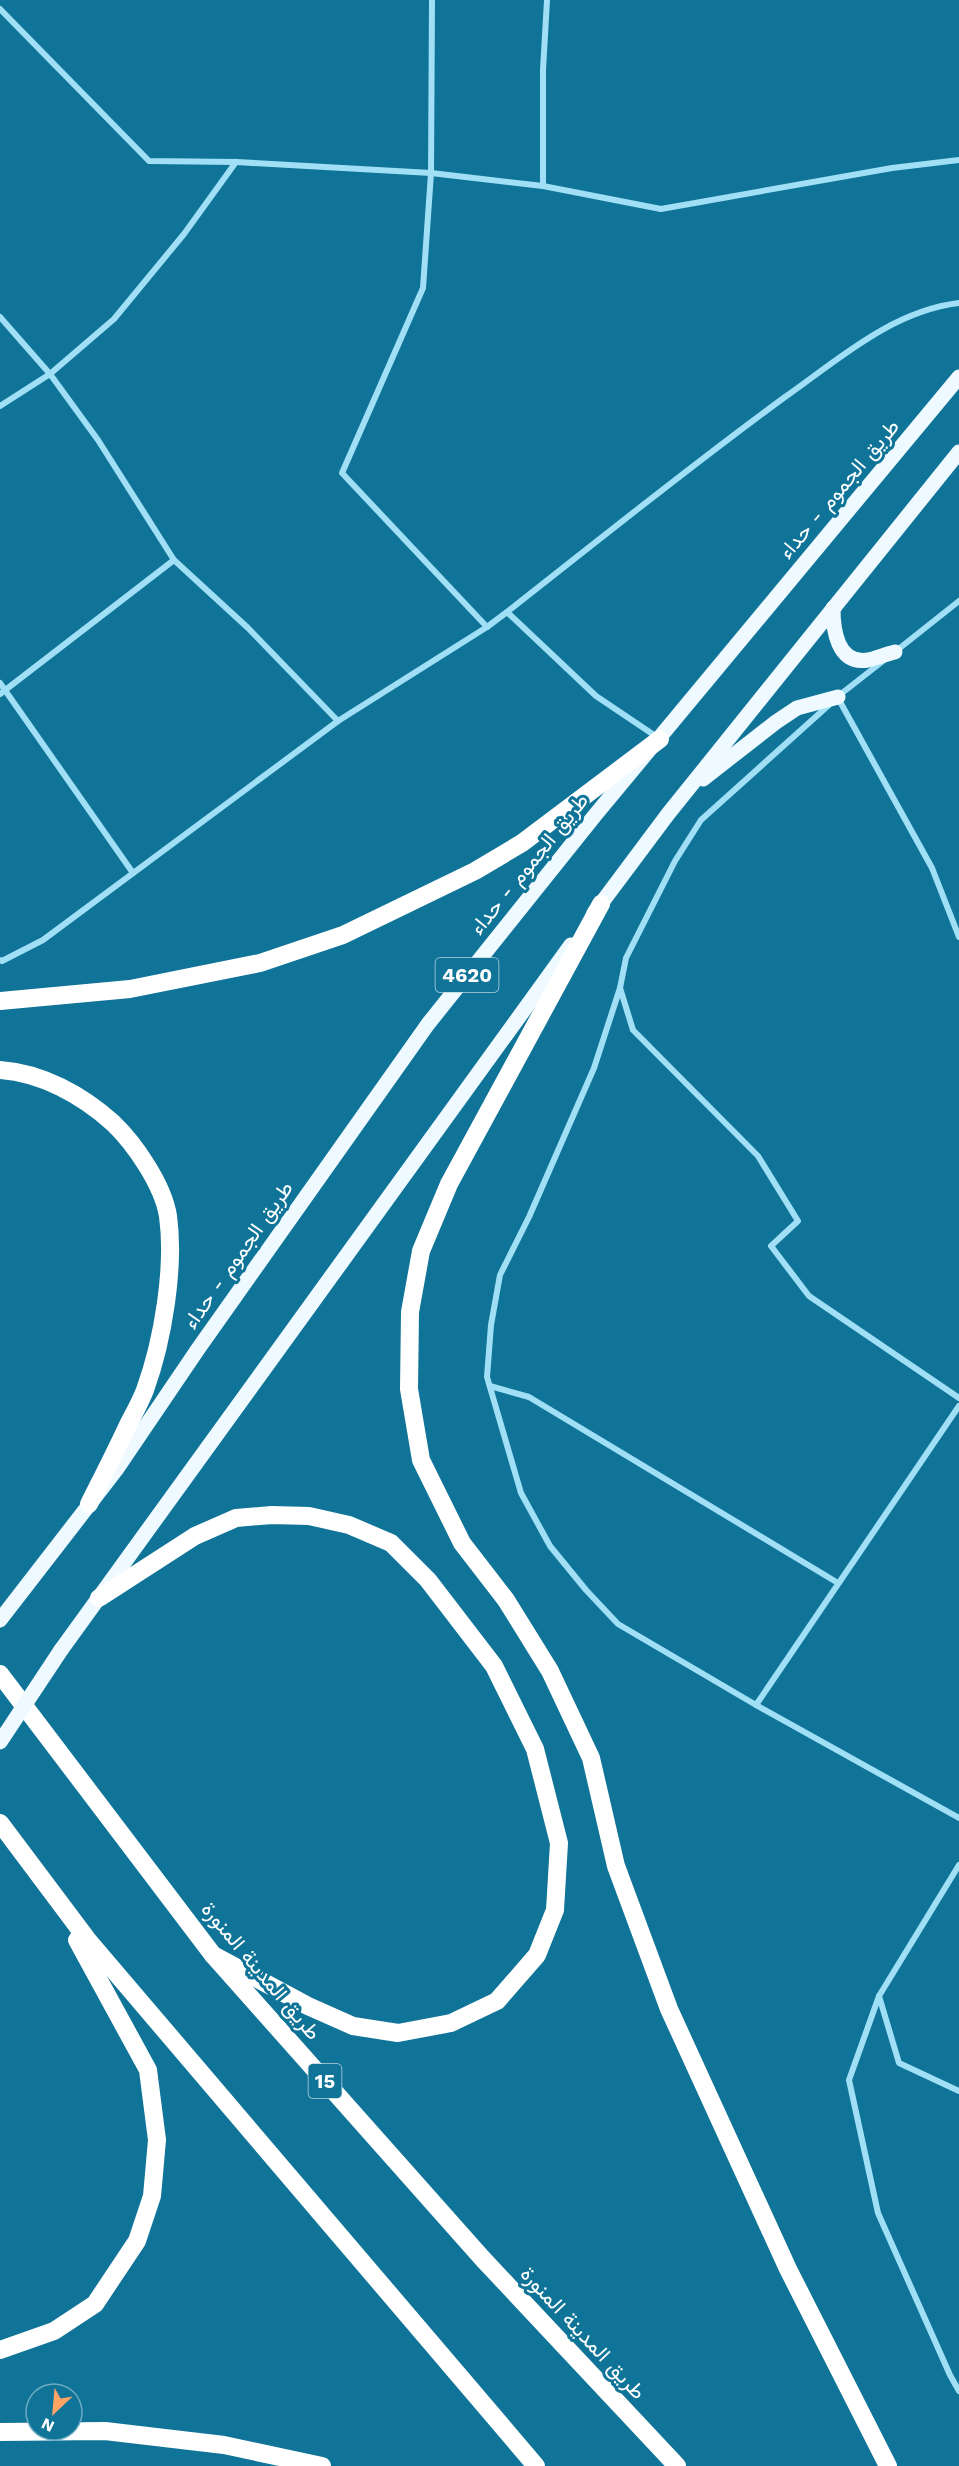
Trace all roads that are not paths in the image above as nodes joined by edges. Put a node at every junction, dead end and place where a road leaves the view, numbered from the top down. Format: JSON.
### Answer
{"nodes":[{"id":1,"x":432,"y":0,"type":"edge"},
{"id":2,"x":547,"y":0,"type":"edge"},
{"id":3,"x":0,"y":9,"type":"edge"},
{"id":4,"x":959,"y":160,"type":"edge"},
{"id":5,"x":236,"y":162,"type":"junction"},
{"id":6,"x":431,"y":173,"type":"junction"},
{"id":7,"x":543,"y":186,"type":"junction"},
{"id":8,"x":959,"y":303,"type":"edge"},
{"id":9,"x":0,"y":316,"type":"edge"},
{"id":10,"x":50,"y":374,"type":"junction"},
{"id":11,"x":959,"y":377,"type":"edge"},
{"id":12,"x":0,"y":406,"type":"edge"},
{"id":13,"x":959,"y":452,"type":"edge"},
{"id":14,"x":174,"y":560,"type":"junction"},
{"id":15,"x":959,"y":601,"type":"edge"},
{"id":16,"x":833,"y":609,"type":"junction"},
{"id":17,"x":507,"y":612,"type":"junction"},
{"id":18,"x":487,"y":627,"type":"junction"},
{"id":19,"x":895,"y":652,"type":"junction"},
{"id":20,"x":0,"y":683,"type":"edge"},
{"id":21,"x":2,"y":693,"type":"edge"},
{"id":22,"x":838,"y":697,"type":"junction"},
{"id":23,"x":338,"y":721,"type":"junction"},
{"id":24,"x":660,"y":739,"type":"junction"},
{"id":25,"x":682,"y":796,"type":"junction"},
{"id":26,"x":133,"y":873,"type":"junction"},
{"id":27,"x":601,"y":904,"type":"junction"},
{"id":28,"x":959,"y":937,"type":"edge"},
{"id":29,"x":0,"y":960,"type":"edge"},
{"id":30,"x":620,"y":988,"type":"junction"},
{"id":31,"x":0,"y":1001,"type":"edge"},
{"id":32,"x":0,"y":1070,"type":"edge"},
{"id":33,"x":490,"y":1386,"type":"junction"},
{"id":34,"x":959,"y":1398,"type":"edge"},
{"id":35,"x":959,"y":1406,"type":"edge"},
{"id":36,"x":89,"y":1504,"type":"junction"},
{"id":37,"x":838,"y":1583,"type":"junction"},
{"id":38,"x":99,"y":1598,"type":"junction"},
{"id":39,"x":0,"y":1620,"type":"edge"},
{"id":40,"x":0,"y":1674,"type":"edge"},
{"id":41,"x":756,"y":1705,"type":"junction"},
{"id":42,"x":0,"y":1742,"type":"edge"},
{"id":43,"x":959,"y":1818,"type":"edge"},
{"id":44,"x":0,"y":1823,"type":"edge"},
{"id":45,"x":959,"y":1865,"type":"edge"},
{"id":46,"x":44,"y":1881,"type":"junction"},
{"id":47,"x":213,"y":1955,"type":"junction"},
{"id":48,"x":879,"y":1996,"type":"junction"},
{"id":49,"x":959,"y":2091,"type":"edge"},
{"id":50,"x":0,"y":2350,"type":"edge"},
{"id":51,"x":959,"y":2391,"type":"edge"},
{"id":52,"x":0,"y":2432,"type":"edge"},
{"id":53,"x":322,"y":2466,"type":"edge"},
{"id":54,"x":536,"y":2466,"type":"edge"},
{"id":55,"x":677,"y":2466,"type":"edge"},
{"id":56,"x":888,"y":2466,"type":"edge"}],
"edges":[{"from":1,"to":6,"type":"street"},
{"from":2,"to":7,"type":"street"},
{"from":3,"to":5,"type":"street"},
{"from":4,"to":7,"type":"street"},
{"from":5,"to":6,"type":"street"},
{"from":5,"to":10,"type":"street"},
{"from":6,"to":7,"type":"street"},
{"from":6,"to":18,"type":"street"},
{"from":8,"to":17,"type":"street"},
{"from":9,"to":10,"type":"street"},
{"from":10,"to":12,"type":"street"},
{"from":10,"to":14,"type":"street"},
{"from":11,"to":24,"type":"main road","name":"طريق الجموم - حداء","number":"4620"},
{"from":13,"to":16,"type":"main road"},
{"from":14,"to":21,"type":"street"},
{"from":14,"to":23,"type":"street"},
{"from":15,"to":19,"type":"street"},
{"from":16,"to":19,"type":"main road"},
{"from":16,"to":25,"type":"main road"},
{"from":17,"to":18,"type":"street"},
{"from":17,"to":24,"type":"street"},
{"from":18,"to":23,"type":"street"},
{"from":19,"to":22,"type":"street"},
{"from":20,"to":21,"type":"street"},
{"from":21,"to":26,"type":"street"},
{"from":22,"to":25,"type":"main road"},
{"from":22,"to":28,"type":"street"},
{"from":22,"to":30,"type":"street"},
{"from":23,"to":26,"type":"street"},
{"from":24,"to":31,"type":"highway"},
{"from":24,"to":36,"type":"main road","name":"طريق الجموم - حداء","number":"4620"},
{"from":25,"to":27,"type":"main road"},
{"from":26,"to":29,"type":"street"},
{"from":27,"to":38,"type":"main road"},
{"from":27,"to":56,"type":"highway"},
{"from":30,"to":33,"type":"street"},
{"from":30,"to":34,"type":"street"},
{"from":32,"to":36,"type":"highway"},
{"from":33,"to":37,"type":"street"},
{"from":33,"to":41,"type":"street"},
{"from":35,"to":37,"type":"street"},
{"from":36,"to":39,"type":"main road","name":"طريق الجموم - حداء","number":"4620"},
{"from":37,"to":41,"type":"street"},
{"from":38,"to":42,"type":"main road","bridge":true},
{"from":38,"to":47,"type":"highway"},
{"from":40,"to":47,"type":"highway","name":"طريق المدينة المنورة","number":"15"},
{"from":41,"to":43,"type":"street"},
{"from":44,"to":46,"type":"highway"},
{"from":45,"to":48,"type":"street"},
{"from":46,"to":50,"type":"highway"},
{"from":46,"to":54,"type":"highway"},
{"from":47,"to":55,"type":"highway","name":"طريق المدينة المنورة","number":"15"},
{"from":48,"to":49,"type":"street"},
{"from":48,"to":51,"type":"street"},
{"from":52,"to":53,"type":"highway"}]}
